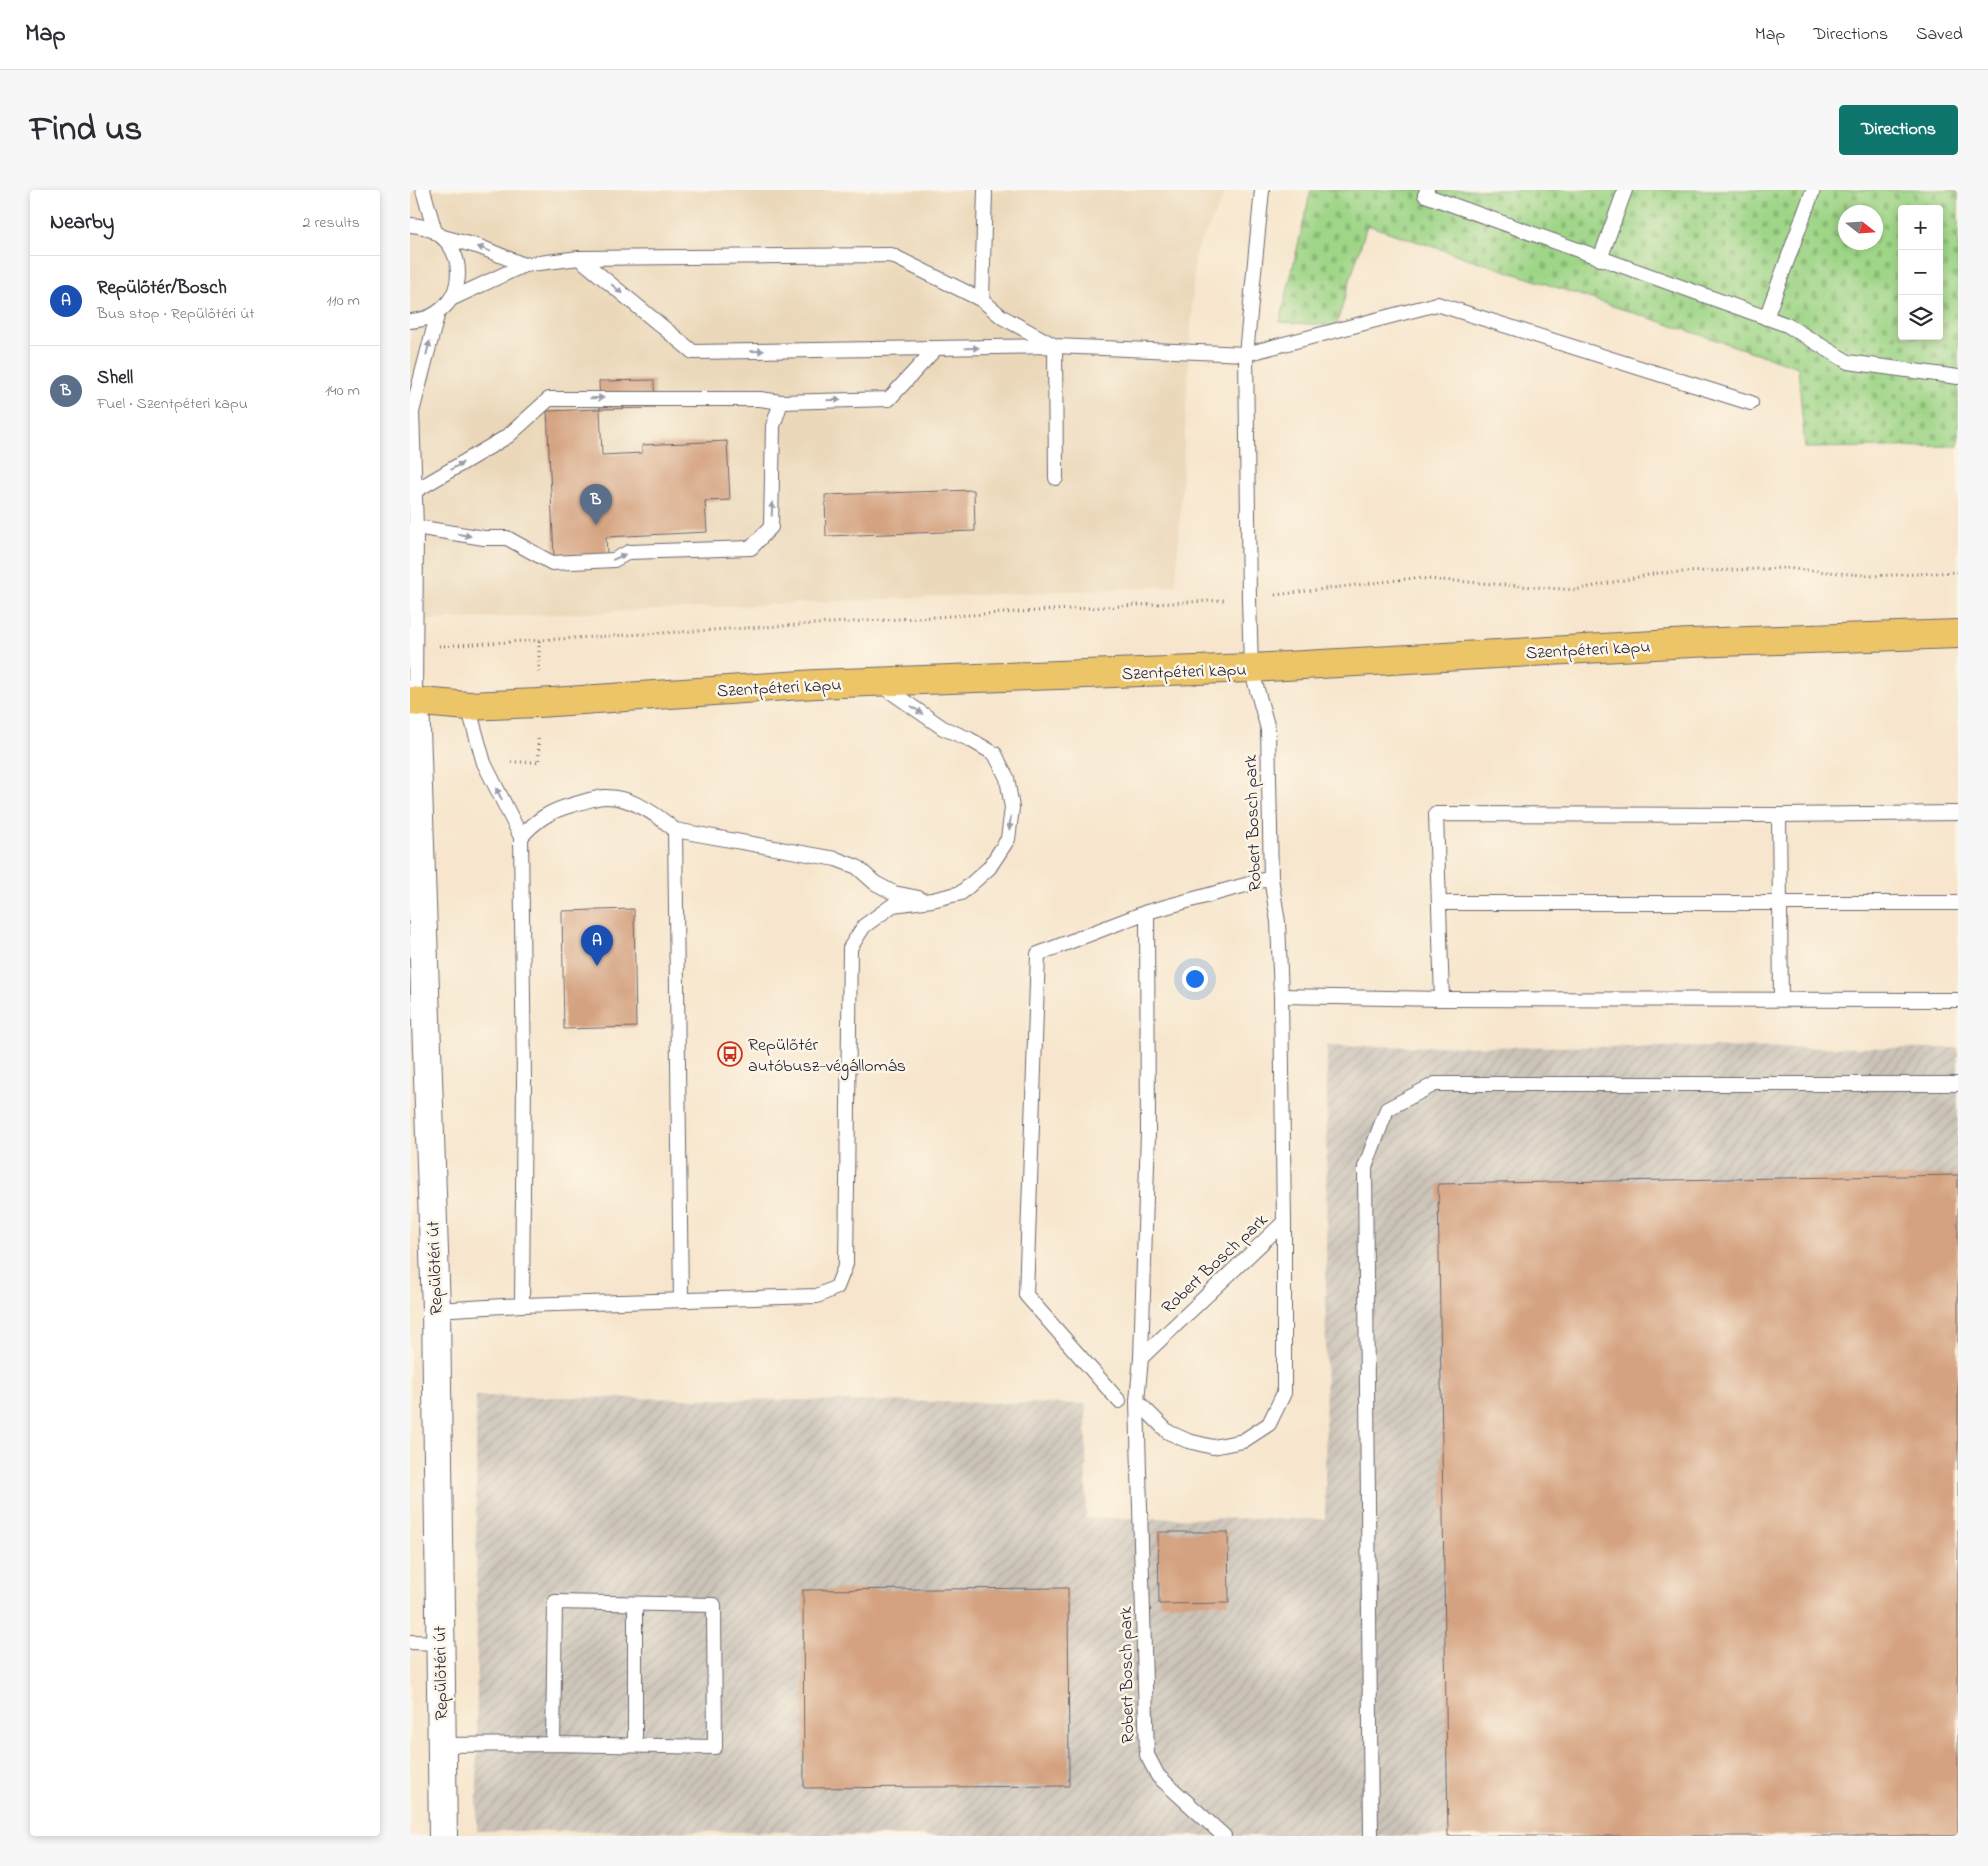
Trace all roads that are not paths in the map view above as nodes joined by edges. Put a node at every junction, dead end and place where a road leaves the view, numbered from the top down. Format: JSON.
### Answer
{"nodes":[{"id":1,"x":423,"y":190,"type":"edge"},
{"id":2,"x":985,"y":190,"type":"edge"},
{"id":3,"x":1262,"y":190,"type":"edge"},
{"id":4,"x":1427,"y":190,"type":"edge"},
{"id":5,"x":1625,"y":190,"type":"edge"},
{"id":6,"x":1813,"y":190,"type":"edge"},
{"id":7,"x":410,"y":225,"type":"edge"},
{"id":8,"x":439,"y":234,"type":"junction"},
{"id":9,"x":579,"y":258,"type":"junction"},
{"id":10,"x":1600,"y":259,"type":"junction"},
{"id":11,"x":524,"y":265,"type":"junction"},
{"id":12,"x":451,"y":299,"type":"junction"},
{"id":13,"x":982,"y":300,"type":"junction"},
{"id":14,"x":438,"y":312,"type":"junction"},
{"id":15,"x":1766,"y":318,"type":"junction"},
{"id":16,"x":410,"y":321,"type":"edge"},
{"id":17,"x":1055,"y":346,"type":"junction"},
{"id":18,"x":936,"y":348,"type":"junction"},
{"id":19,"x":1246,"y":354,"type":"junction"},
{"id":20,"x":1958,"y":377,"type":"edge"},
{"id":21,"x":781,"y":402,"type":"junction"},
{"id":22,"x":1750,"y":403,"type":"dead end"},
{"id":23,"x":411,"y":409,"type":"edge"},
{"id":24,"x":1056,"y":478,"type":"dead end"},
{"id":25,"x":415,"y":491,"type":"junction"},
{"id":26,"x":416,"y":527,"type":"junction"},
{"id":27,"x":1958,"y":634,"type":"edge"},
{"id":28,"x":1252,"y":668,"type":"junction"},
{"id":29,"x":877,"y":682,"type":"junction"},
{"id":30,"x":412,"y":700,"type":"edge"},
{"id":31,"x":468,"y":706,"type":"junction"},
{"id":32,"x":1958,"y":813,"type":"edge"},
{"id":33,"x":1779,"y":815,"type":"junction"},
{"id":34,"x":675,"y":830,"type":"junction"},
{"id":35,"x":521,"y":837,"type":"junction"},
{"id":36,"x":1271,"y":878,"type":"junction"},
{"id":37,"x":932,"y":900,"type":"junction"},
{"id":38,"x":1779,"y":903,"type":"junction"},
{"id":39,"x":1958,"y":903,"type":"edge"},
{"id":40,"x":1440,"y":904,"type":"junction"},
{"id":41,"x":1147,"y":912,"type":"junction"},
{"id":42,"x":1281,"y":996,"type":"junction"},
{"id":43,"x":1442,"y":999,"type":"junction"},
{"id":44,"x":1780,"y":999,"type":"junction"},
{"id":45,"x":1958,"y":1000,"type":"edge"},
{"id":46,"x":1958,"y":1084,"type":"edge"},
{"id":47,"x":1284,"y":1222,"type":"junction"},
{"id":48,"x":681,"y":1300,"type":"junction"},
{"id":49,"x":522,"y":1305,"type":"junction"},
{"id":50,"x":436,"y":1310,"type":"junction"},
{"id":51,"x":1141,"y":1358,"type":"junction"},
{"id":52,"x":1119,"y":1401,"type":"dead end"},
{"id":53,"x":1137,"y":1401,"type":"junction"},
{"id":54,"x":635,"y":1604,"type":"junction"},
{"id":55,"x":410,"y":1642,"type":"edge"},
{"id":56,"x":440,"y":1644,"type":"junction"},
{"id":57,"x":553,"y":1744,"type":"junction"},
{"id":58,"x":635,"y":1745,"type":"junction"},
{"id":59,"x":441,"y":1746,"type":"junction"},
{"id":60,"x":443,"y":1836,"type":"edge"},
{"id":61,"x":1224,"y":1836,"type":"edge"},
{"id":62,"x":1371,"y":1836,"type":"edge"}],
"edges":[{"from":1,"to":8,"type":"lane"},
{"from":2,"to":13,"type":"lane"},
{"from":3,"to":19,"type":"lane","name":"Robert Bosch park"},
{"from":4,"to":10,"type":"lane"},
{"from":5,"to":10,"type":"lane"},
{"from":6,"to":15,"type":"lane"},
{"from":7,"to":8,"type":"lane"},
{"from":11,"to":8,"type":"lane","one_way":true},
{"from":8,"to":12,"type":"lane"},
{"from":9,"to":11,"type":"lane"},
{"from":9,"to":13,"type":"lane"},
{"from":9,"to":18,"type":"lane","one_way":true},
{"from":10,"to":15,"type":"lane"},
{"from":11,"to":12,"type":"lane"},
{"from":12,"to":14,"type":"lane"},
{"from":13,"to":17,"type":"lane"},
{"from":14,"to":16,"type":"lane"},
{"from":23,"to":14,"type":"lane","one_way":true},
{"from":15,"to":20,"type":"lane"},
{"from":18,"to":17,"type":"lane","one_way":true},
{"from":17,"to":19,"type":"lane"},
{"from":17,"to":24,"type":"lane"},
{"from":21,"to":18,"type":"lane","one_way":true},
{"from":19,"to":22,"type":"lane"},
{"from":19,"to":28,"type":"lane","name":"Robert Bosch park"},
{"from":25,"to":21,"type":"lane","one_way":true},
{"from":26,"to":21,"type":"lane","one_way":true},
{"from":23,"to":25,"type":"lane"},
{"from":25,"to":26,"type":"lane"},
{"from":26,"to":30,"type":"lane"},
{"from":27,"to":28,"type":"main road","name":"Szentpéteri kapu"},
{"from":28,"to":29,"type":"main road","name":"Szentpéteri kapu"},
{"from":28,"to":36,"type":"lane","name":"Robert Bosch park"},
{"from":29,"to":31,"type":"main road","name":"Szentpéteri kapu"},
{"from":29,"to":37,"type":"lane","one_way":true},
{"from":30,"to":31,"type":"main road","name":"Szentpéteri kapu"},
{"from":30,"to":50,"type":"street","name":"Repülőtéri út"},
{"from":35,"to":31,"type":"lane","one_way":true},
{"from":32,"to":33,"type":"lane"},
{"from":33,"to":38,"type":"lane"},
{"from":33,"to":40,"type":"lane"},
{"from":34,"to":35,"type":"lane"},
{"from":34,"to":37,"type":"lane"},
{"from":34,"to":48,"type":"lane"},
{"from":35,"to":49,"type":"lane"},
{"from":36,"to":41,"type":"lane"},
{"from":36,"to":42,"type":"lane","name":"Robert Bosch park"},
{"from":37,"to":48,"type":"lane"},
{"from":38,"to":39,"type":"lane"},
{"from":38,"to":40,"type":"lane"},
{"from":38,"to":44,"type":"lane"},
{"from":40,"to":43,"type":"lane"},
{"from":41,"to":51,"type":"lane"},
{"from":41,"to":52,"type":"lane"},
{"from":42,"to":43,"type":"lane"},
{"from":42,"to":47,"type":"lane","name":"Robert Bosch park"},
{"from":43,"to":44,"type":"lane"},
{"from":44,"to":45,"type":"lane"},
{"from":46,"to":62,"type":"lane"},
{"from":47,"to":51,"type":"lane","name":"Robert Bosch park"},
{"from":47,"to":53,"type":"lane"},
{"from":48,"to":49,"type":"lane"},
{"from":49,"to":50,"type":"lane"},
{"from":50,"to":56,"type":"street","name":"Repülőtéri út"},
{"from":51,"to":53,"type":"lane","name":"Robert Bosch park"},
{"from":53,"to":61,"type":"lane","name":"Robert Bosch park"},
{"from":54,"to":57,"type":"lane"},
{"from":54,"to":58,"type":"lane"},
{"from":54,"to":58,"type":"lane"},
{"from":55,"to":56,"type":"lane"},
{"from":56,"to":59,"type":"street","name":"Repülőtéri út"},
{"from":57,"to":58,"type":"lane"},
{"from":57,"to":59,"type":"lane"},
{"from":59,"to":60,"type":"street","name":"Repülőtéri út"}]}
